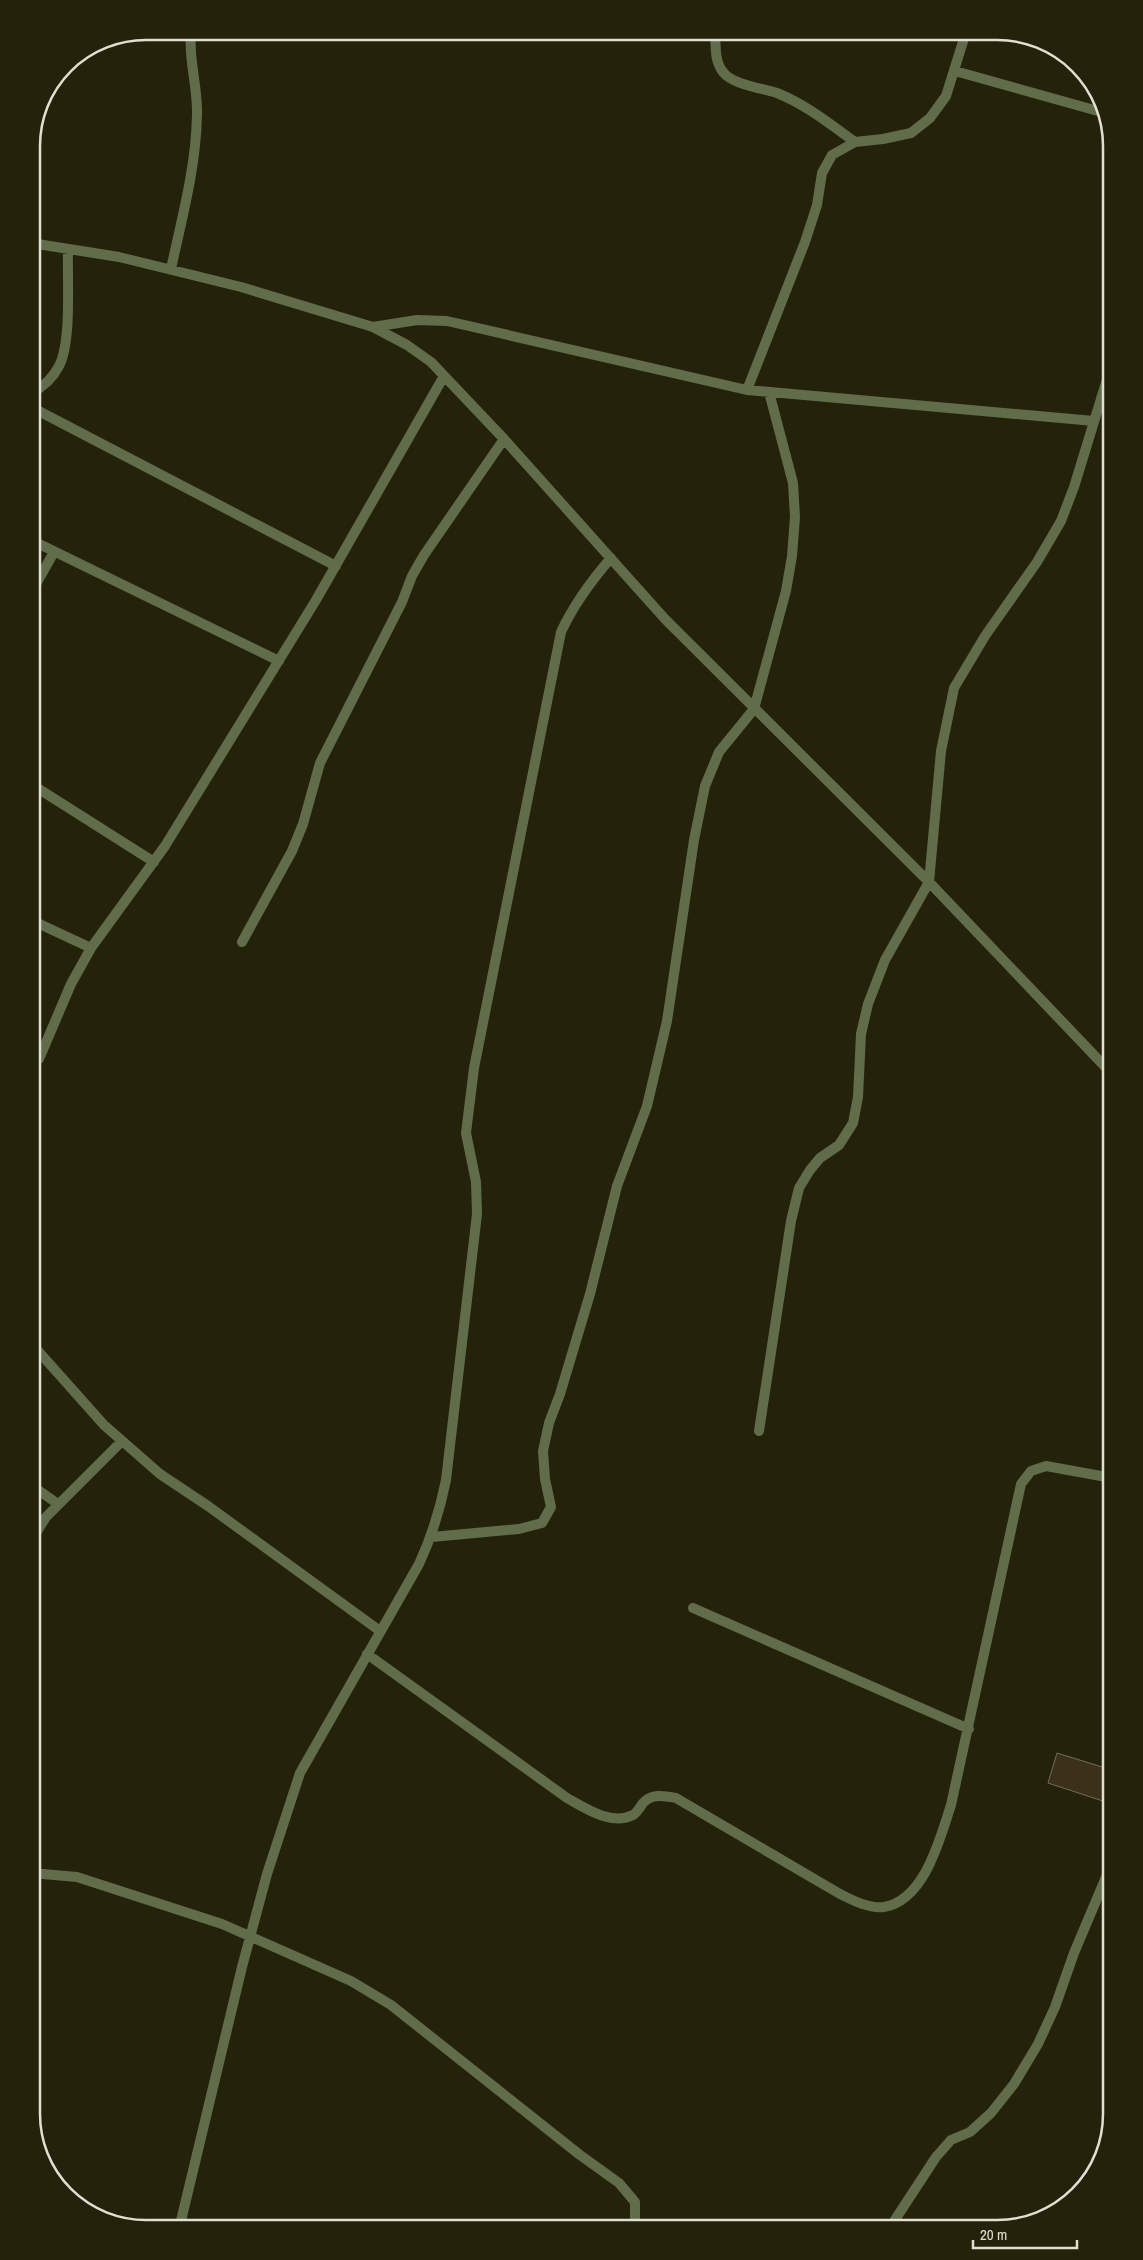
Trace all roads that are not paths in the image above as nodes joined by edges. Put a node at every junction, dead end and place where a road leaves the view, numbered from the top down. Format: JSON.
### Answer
{"nodes":[{"id":1,"x":190,"y":40,"type":"edge"},
{"id":2,"x":715,"y":40,"type":"edge"},
{"id":3,"x":964,"y":40,"type":"edge"},
{"id":4,"x":955,"y":71,"type":"junction"},
{"id":5,"x":1096,"y":111,"type":"edge"},
{"id":6,"x":855,"y":142,"type":"junction"},
{"id":7,"x":40,"y":244,"type":"edge"},
{"id":8,"x":68,"y":249,"type":"junction"},
{"id":9,"x":171,"y":269,"type":"junction"},
{"id":10,"x":372,"y":327,"type":"junction"},
{"id":11,"x":444,"y":376,"type":"junction"},
{"id":12,"x":40,"y":388,"type":"edge"},
{"id":13,"x":747,"y":390,"type":"junction"},
{"id":14,"x":769,"y":392,"type":"junction"},
{"id":15,"x":1103,"y":392,"type":"edge"},
{"id":16,"x":40,"y":411,"type":"edge"},
{"id":17,"x":1094,"y":421,"type":"junction"},
{"id":18,"x":504,"y":438,"type":"junction"},
{"id":19,"x":40,"y":545,"type":"edge"},
{"id":20,"x":54,"y":552,"type":"junction"},
{"id":21,"x":611,"y":558,"type":"junction"},
{"id":22,"x":336,"y":566,"type":"junction"},
{"id":23,"x":40,"y":577,"type":"edge"},
{"id":24,"x":279,"y":661,"type":"junction"},
{"id":25,"x":754,"y":709,"type":"junction"},
{"id":26,"x":40,"y":790,"type":"edge"},
{"id":27,"x":154,"y":862,"type":"junction"},
{"id":28,"x":930,"y":882,"type":"junction"},
{"id":29,"x":40,"y":924,"type":"edge"},
{"id":30,"x":242,"y":942,"type":"dead end"},
{"id":31,"x":91,"y":948,"type":"junction"},
{"id":32,"x":40,"y":1057,"type":"edge"},
{"id":33,"x":1103,"y":1065,"type":"edge"},
{"id":34,"x":40,"y":1353,"type":"edge"},
{"id":35,"x":759,"y":1431,"type":"dead end"},
{"id":36,"x":122,"y":1441,"type":"junction"},
{"id":37,"x":1103,"y":1476,"type":"edge"},
{"id":38,"x":40,"y":1491,"type":"edge"},
{"id":39,"x":58,"y":1504,"type":"junction"},
{"id":40,"x":40,"y":1527,"type":"edge"},
{"id":41,"x":432,"y":1537,"type":"junction"},
{"id":42,"x":693,"y":1608,"type":"dead end"},
{"id":43,"x":380,"y":1631,"type":"junction"},
{"id":44,"x":367,"y":1654,"type":"junction"},
{"id":45,"x":968,"y":1729,"type":"junction"},
{"id":46,"x":40,"y":1874,"type":"edge"},
{"id":47,"x":1103,"y":1884,"type":"edge"},
{"id":48,"x":250,"y":1938,"type":"junction"},
{"id":49,"x":182,"y":2220,"type":"edge"},
{"id":50,"x":635,"y":2220,"type":"edge"},
{"id":51,"x":895,"y":2220,"type":"edge"}],
"edges":[{"from":1,"to":9,"type":"street"},
{"from":2,"to":6,"type":"street"},
{"from":3,"to":4,"type":"street"},
{"from":4,"to":5,"type":"street"},
{"from":4,"to":6,"type":"street"},
{"from":6,"to":13,"type":"street"},
{"from":7,"to":8,"type":"street"},
{"from":8,"to":9,"type":"street"},
{"from":8,"to":12,"type":"street"},
{"from":9,"to":10,"type":"street"},
{"from":10,"to":11,"type":"street"},
{"from":10,"to":13,"type":"street"},
{"from":11,"to":18,"type":"street"},
{"from":11,"to":22,"type":"street"},
{"from":13,"to":14,"type":"street"},
{"from":14,"to":17,"type":"street"},
{"from":14,"to":25,"type":"street"},
{"from":15,"to":17,"type":"street"},
{"from":16,"to":22,"type":"street"},
{"from":17,"to":28,"type":"street"},
{"from":18,"to":21,"type":"street"},
{"from":18,"to":30,"type":"street"},
{"from":19,"to":20,"type":"street"},
{"from":20,"to":23,"type":"street"},
{"from":20,"to":24,"type":"street"},
{"from":21,"to":25,"type":"street"},
{"from":21,"to":41,"type":"street"},
{"from":22,"to":24,"type":"street"},
{"from":24,"to":27,"type":"street"},
{"from":25,"to":28,"type":"street"},
{"from":25,"to":41,"type":"street"},
{"from":26,"to":27,"type":"street"},
{"from":27,"to":31,"type":"street"},
{"from":28,"to":33,"type":"street"},
{"from":28,"to":35,"type":"street"},
{"from":29,"to":31,"type":"street"},
{"from":31,"to":32,"type":"street"},
{"from":34,"to":36,"type":"street"},
{"from":36,"to":39,"type":"street"},
{"from":36,"to":43,"type":"street"},
{"from":37,"to":45,"type":"street"},
{"from":38,"to":39,"type":"street"},
{"from":39,"to":40,"type":"street"},
{"from":41,"to":43,"type":"street"},
{"from":42,"to":45,"type":"street"},
{"from":43,"to":44,"type":"street"},
{"from":44,"to":45,"type":"street"},
{"from":44,"to":48,"type":"street"},
{"from":46,"to":48,"type":"street"},
{"from":47,"to":51,"type":"street"},
{"from":48,"to":49,"type":"street"},
{"from":48,"to":50,"type":"street"}]}
